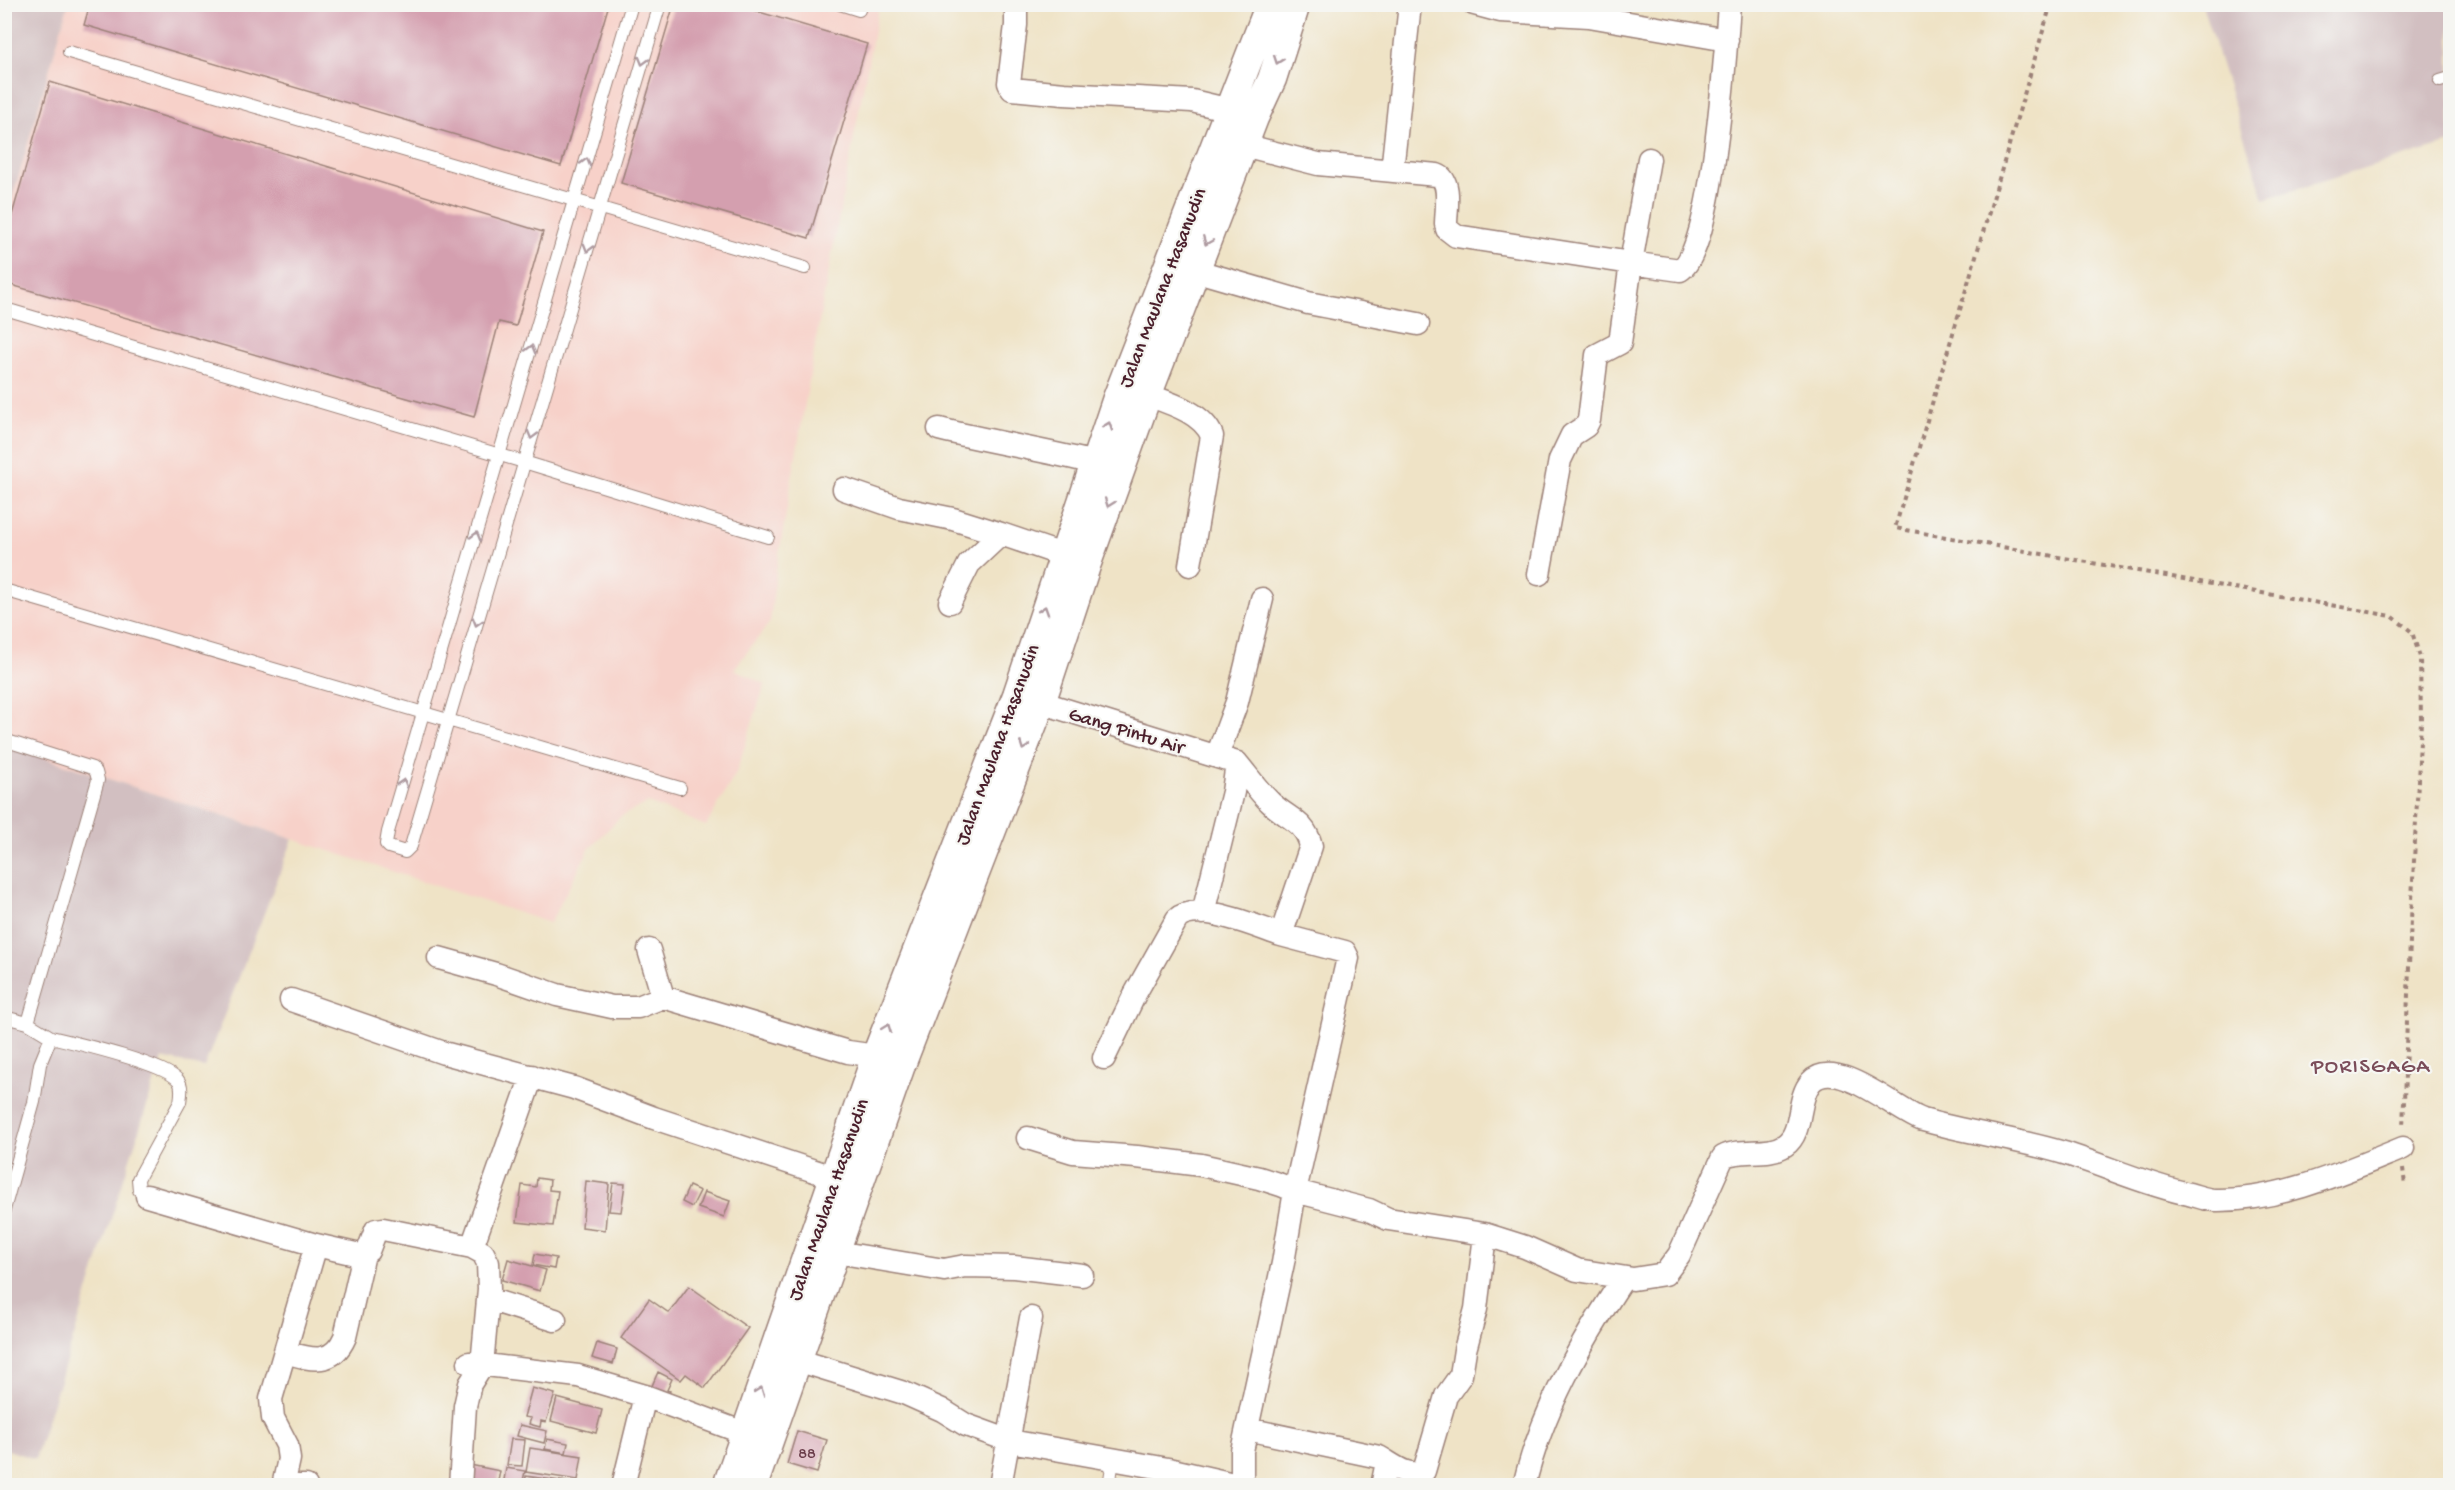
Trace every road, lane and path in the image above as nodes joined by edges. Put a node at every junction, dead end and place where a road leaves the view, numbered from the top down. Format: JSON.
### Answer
{"nodes":[{"id":1,"x":632,"y":4,"type":"edge"},
{"id":2,"x":660,"y":4,"type":"edge"},
{"id":3,"x":840,"y":4,"type":"edge"},
{"id":4,"x":1016,"y":4,"type":"edge"},
{"id":5,"x":1410,"y":4,"type":"edge"},
{"id":6,"x":1474,"y":4,"type":"edge"},
{"id":7,"x":1730,"y":4,"type":"edge"},
{"id":8,"x":2050,"y":4,"type":"edge"},
{"id":9,"x":859,"y":10,"type":"dead end"},
{"id":10,"x":1281,"y":12,"type":"edge"},
{"id":11,"x":1727,"y":40,"type":"junction"},
{"id":12,"x":69,"y":52,"type":"dead end"},
{"id":13,"x":1230,"y":110,"type":"junction"},
{"id":14,"x":1231,"y":142,"type":"junction"},
{"id":15,"x":1649,"y":159,"type":"dead end"},
{"id":16,"x":1392,"y":171,"type":"junction"},
{"id":17,"x":574,"y":202,"type":"junction"},
{"id":18,"x":599,"y":208,"type":"junction"},
{"id":19,"x":1631,"y":263,"type":"junction"},
{"id":20,"x":1183,"y":267,"type":"junction"},
{"id":21,"x":805,"y":268,"type":"dead end"},
{"id":22,"x":12,"y":311,"type":"dead end"},
{"id":23,"x":1418,"y":324,"type":"dead end"},
{"id":24,"x":1135,"y":391,"type":"junction"},
{"id":25,"x":939,"y":429,"type":"dead end"},
{"id":26,"x":500,"y":455,"type":"junction"},
{"id":27,"x":1088,"y":461,"type":"junction"},
{"id":28,"x":524,"y":462,"type":"junction"},
{"id":29,"x":844,"y":489,"type":"dead end"},
{"id":30,"x":1009,"y":536,"type":"junction"},
{"id":31,"x":768,"y":537,"type":"dead end"},
{"id":32,"x":1067,"y":556,"type":"junction"},
{"id":33,"x":1190,"y":565,"type":"dead end"},
{"id":34,"x":1539,"y":574,"type":"dead end"},
{"id":35,"x":4,"y":590,"type":"edge"},
{"id":36,"x":1262,"y":599,"type":"dead end"},
{"id":37,"x":950,"y":602,"type":"dead end"},
{"id":38,"x":1029,"y":699,"type":"junction"},
{"id":39,"x":424,"y":712,"type":"junction"},
{"id":40,"x":448,"y":719,"type":"junction"},
{"id":41,"x":4,"y":740,"type":"edge"},
{"id":42,"x":1227,"y":760,"type":"junction"},
{"id":43,"x":680,"y":788,"type":"dead end"},
{"id":44,"x":1203,"y":913,"type":"junction"},
{"id":45,"x":1281,"y":934,"type":"junction"},
{"id":46,"x":649,"y":950,"type":"dead end"},
{"id":47,"x":439,"y":958,"type":"dead end"},
{"id":48,"x":663,"y":998,"type":"junction"},
{"id":49,"x":291,"y":1000,"type":"dead end"},
{"id":50,"x":4,"y":1017,"type":"edge"},
{"id":51,"x":28,"y":1023,"type":"junction"},
{"id":52,"x":51,"y":1037,"type":"junction"},
{"id":53,"x":1104,"y":1058,"type":"dead end"},
{"id":54,"x":889,"y":1060,"type":"junction"},
{"id":55,"x":531,"y":1076,"type":"junction"},
{"id":56,"x":1028,"y":1138,"type":"dead end"},
{"id":57,"x":2403,"y":1148,"type":"junction"},
{"id":58,"x":831,"y":1177,"type":"junction"},
{"id":59,"x":2405,"y":1185,"type":"dead end"},
{"id":60,"x":1295,"y":1191,"type":"junction"},
{"id":61,"x":147,"y":1196,"type":"joint"},
{"id":62,"x":4,"y":1210,"type":"edge"},
{"id":63,"x":1485,"y":1234,"type":"junction"},
{"id":64,"x":316,"y":1245,"type":"junction"},
{"id":65,"x":472,"y":1247,"type":"junction"},
{"id":66,"x":836,"y":1252,"type":"junction"},
{"id":67,"x":364,"y":1254,"type":"junction"},
{"id":68,"x":1082,"y":1275,"type":"dead end"},
{"id":69,"x":1623,"y":1279,"type":"junction"},
{"id":70,"x":488,"y":1299,"type":"junction"},
{"id":71,"x":1031,"y":1318,"type":"dead end"},
{"id":72,"x":555,"y":1320,"type":"dead end"},
{"id":73,"x":285,"y":1352,"type":"junction"},
{"id":74,"x":797,"y":1360,"type":"junction"},
{"id":75,"x":476,"y":1364,"type":"junction"},
{"id":76,"x":645,"y":1396,"type":"junction"},
{"id":77,"x":1247,"y":1429,"type":"junction"},
{"id":78,"x":757,"y":1438,"type":"junction"},
{"id":79,"x":1010,"y":1441,"type":"junction"},
{"id":80,"x":1113,"y":1460,"type":"junction"},
{"id":81,"x":1387,"y":1462,"type":"junction"},
{"id":82,"x":283,"y":1485,"type":"edge"},
{"id":83,"x":296,"y":1485,"type":"edge"},
{"id":84,"x":306,"y":1485,"type":"edge"},
{"id":85,"x":460,"y":1485,"type":"edge"},
{"id":86,"x":623,"y":1485,"type":"edge"},
{"id":87,"x":727,"y":1485,"type":"edge"},
{"id":88,"x":753,"y":1485,"type":"edge"},
{"id":89,"x":1000,"y":1485,"type":"edge"},
{"id":90,"x":1109,"y":1485,"type":"edge"},
{"id":91,"x":1242,"y":1485,"type":"edge"},
{"id":92,"x":1382,"y":1485,"type":"edge"},
{"id":93,"x":1524,"y":1485,"type":"edge"}],
"edges":[{"from":17,"to":1,"type":"lane","one_way":true},
{"from":2,"to":18,"type":"lane","one_way":true},
{"from":3,"to":9,"type":"lane"},
{"from":4,"to":13,"type":"street"},
{"from":5,"to":16,"type":"street"},
{"from":6,"to":11,"type":"street"},
{"from":7,"to":11,"type":"street"},
{"from":8,"to":57,"type":"path"},
{"from":10,"to":13,"type":"street","name":"Jalan Maulana Hasanudin"},
{"from":10,"to":14,"type":"street","name":"Jalan Maulana Hasanudin","one_way":true},
{"from":11,"to":19,"type":"street"},
{"from":12,"to":17,"type":"lane"},
{"from":13,"to":14,"type":"street","name":"Jalan Maulana Hasanudin"},
{"from":14,"to":16,"type":"street"},
{"from":14,"to":20,"type":"street","name":"Jalan Maulana Hasanudin"},
{"from":15,"to":19,"type":"street"},
{"from":16,"to":19,"type":"street"},
{"from":17,"to":18,"type":"lane"},
{"from":26,"to":17,"type":"lane","one_way":true},
{"from":18,"to":21,"type":"lane"},
{"from":18,"to":28,"type":"lane","one_way":true},
{"from":19,"to":34,"type":"street"},
{"from":20,"to":23,"type":"street"},
{"from":20,"to":24,"type":"street","name":"Jalan Maulana Hasanudin"},
{"from":22,"to":26,"type":"lane"},
{"from":27,"to":24,"type":"street","name":"Jalan Maulana Hasanudin","one_way":true},
{"from":24,"to":32,"type":"street","name":"Jalan Maulana Hasanudin","one_way":true},
{"from":24,"to":33,"type":"street"},
{"from":25,"to":27,"type":"street"},
{"from":26,"to":28,"type":"lane"},
{"from":39,"to":26,"type":"lane","one_way":true},
{"from":27,"to":32,"type":"street","name":"Jalan Maulana Hasanudin"},
{"from":28,"to":31,"type":"lane"},
{"from":28,"to":40,"type":"lane","one_way":true},
{"from":29,"to":30,"type":"street"},
{"from":30,"to":32,"type":"street"},
{"from":30,"to":37,"type":"street"},
{"from":32,"to":38,"type":"street","name":"Jalan Maulana Hasanudin"},
{"from":35,"to":39,"type":"lane"},
{"from":36,"to":42,"type":"street"},
{"from":38,"to":42,"type":"street","name":"Gang Pintu Air"},
{"from":38,"to":54,"type":"street","name":"Jalan Maulana Hasanudin"},
{"from":39,"to":40,"type":"lane"},
{"from":40,"to":39,"type":"lane","one_way":true},
{"from":40,"to":43,"type":"lane"},
{"from":41,"to":51,"type":"lane"},
{"from":42,"to":44,"type":"street"},
{"from":42,"to":45,"type":"street"},
{"from":44,"to":45,"type":"street"},
{"from":44,"to":53,"type":"street"},
{"from":45,"to":60,"type":"street"},
{"from":46,"to":48,"type":"street"},
{"from":47,"to":48,"type":"street"},
{"from":48,"to":54,"type":"street"},
{"from":49,"to":55,"type":"street"},
{"from":50,"to":51,"type":"lane"},
{"from":51,"to":52,"type":"lane"},
{"from":52,"to":61,"type":"lane"},
{"from":52,"to":62,"type":"lane"},
{"from":54,"to":58,"type":"street","name":"Jalan Maulana Hasanudin"},
{"from":55,"to":58,"type":"street"},
{"from":55,"to":65,"type":"street"},
{"from":56,"to":60,"type":"street"},
{"from":57,"to":59,"type":"path"},
{"from":57,"to":69,"type":"street"},
{"from":58,"to":66,"type":"street","name":"Jalan Maulana Hasanudin"},
{"from":78,"to":58,"type":"street","name":"Jalan Maulana Hasanudin","one_way":true},
{"from":60,"to":63,"type":"street"},
{"from":60,"to":77,"type":"street"},
{"from":61,"to":64,"type":"street"},
{"from":63,"to":69,"type":"street"},
{"from":63,"to":81,"type":"street"},
{"from":64,"to":67,"type":"street"},
{"from":64,"to":73,"type":"street"},
{"from":65,"to":67,"type":"street"},
{"from":65,"to":70,"type":"street"},
{"from":66,"to":68,"type":"street"},
{"from":66,"to":74,"type":"street","name":"Jalan Maulana Hasanudin"},
{"from":67,"to":73,"type":"street"},
{"from":69,"to":93,"type":"street"},
{"from":70,"to":72,"type":"street"},
{"from":70,"to":75,"type":"street"},
{"from":71,"to":79,"type":"street"},
{"from":73,"to":82,"type":"street"},
{"from":74,"to":78,"type":"street","name":"Jalan Maulana Hasanudin"},
{"from":74,"to":79,"type":"street"},
{"from":75,"to":76,"type":"street"},
{"from":75,"to":85,"type":"street"},
{"from":76,"to":78,"type":"street"},
{"from":76,"to":86,"type":"street"},
{"from":77,"to":81,"type":"street"},
{"from":77,"to":91,"type":"street"},
{"from":78,"to":87,"type":"street","name":"Jalan Maulana Hasanudin"},
{"from":78,"to":88,"type":"street","name":"Jalan Maulana Hasanudin"},
{"from":79,"to":80,"type":"street"},
{"from":79,"to":89,"type":"street"},
{"from":80,"to":90,"type":"lane"},
{"from":80,"to":91,"type":"street"},
{"from":81,"to":92,"type":"street"},
{"from":83,"to":84,"type":"street"}]}
